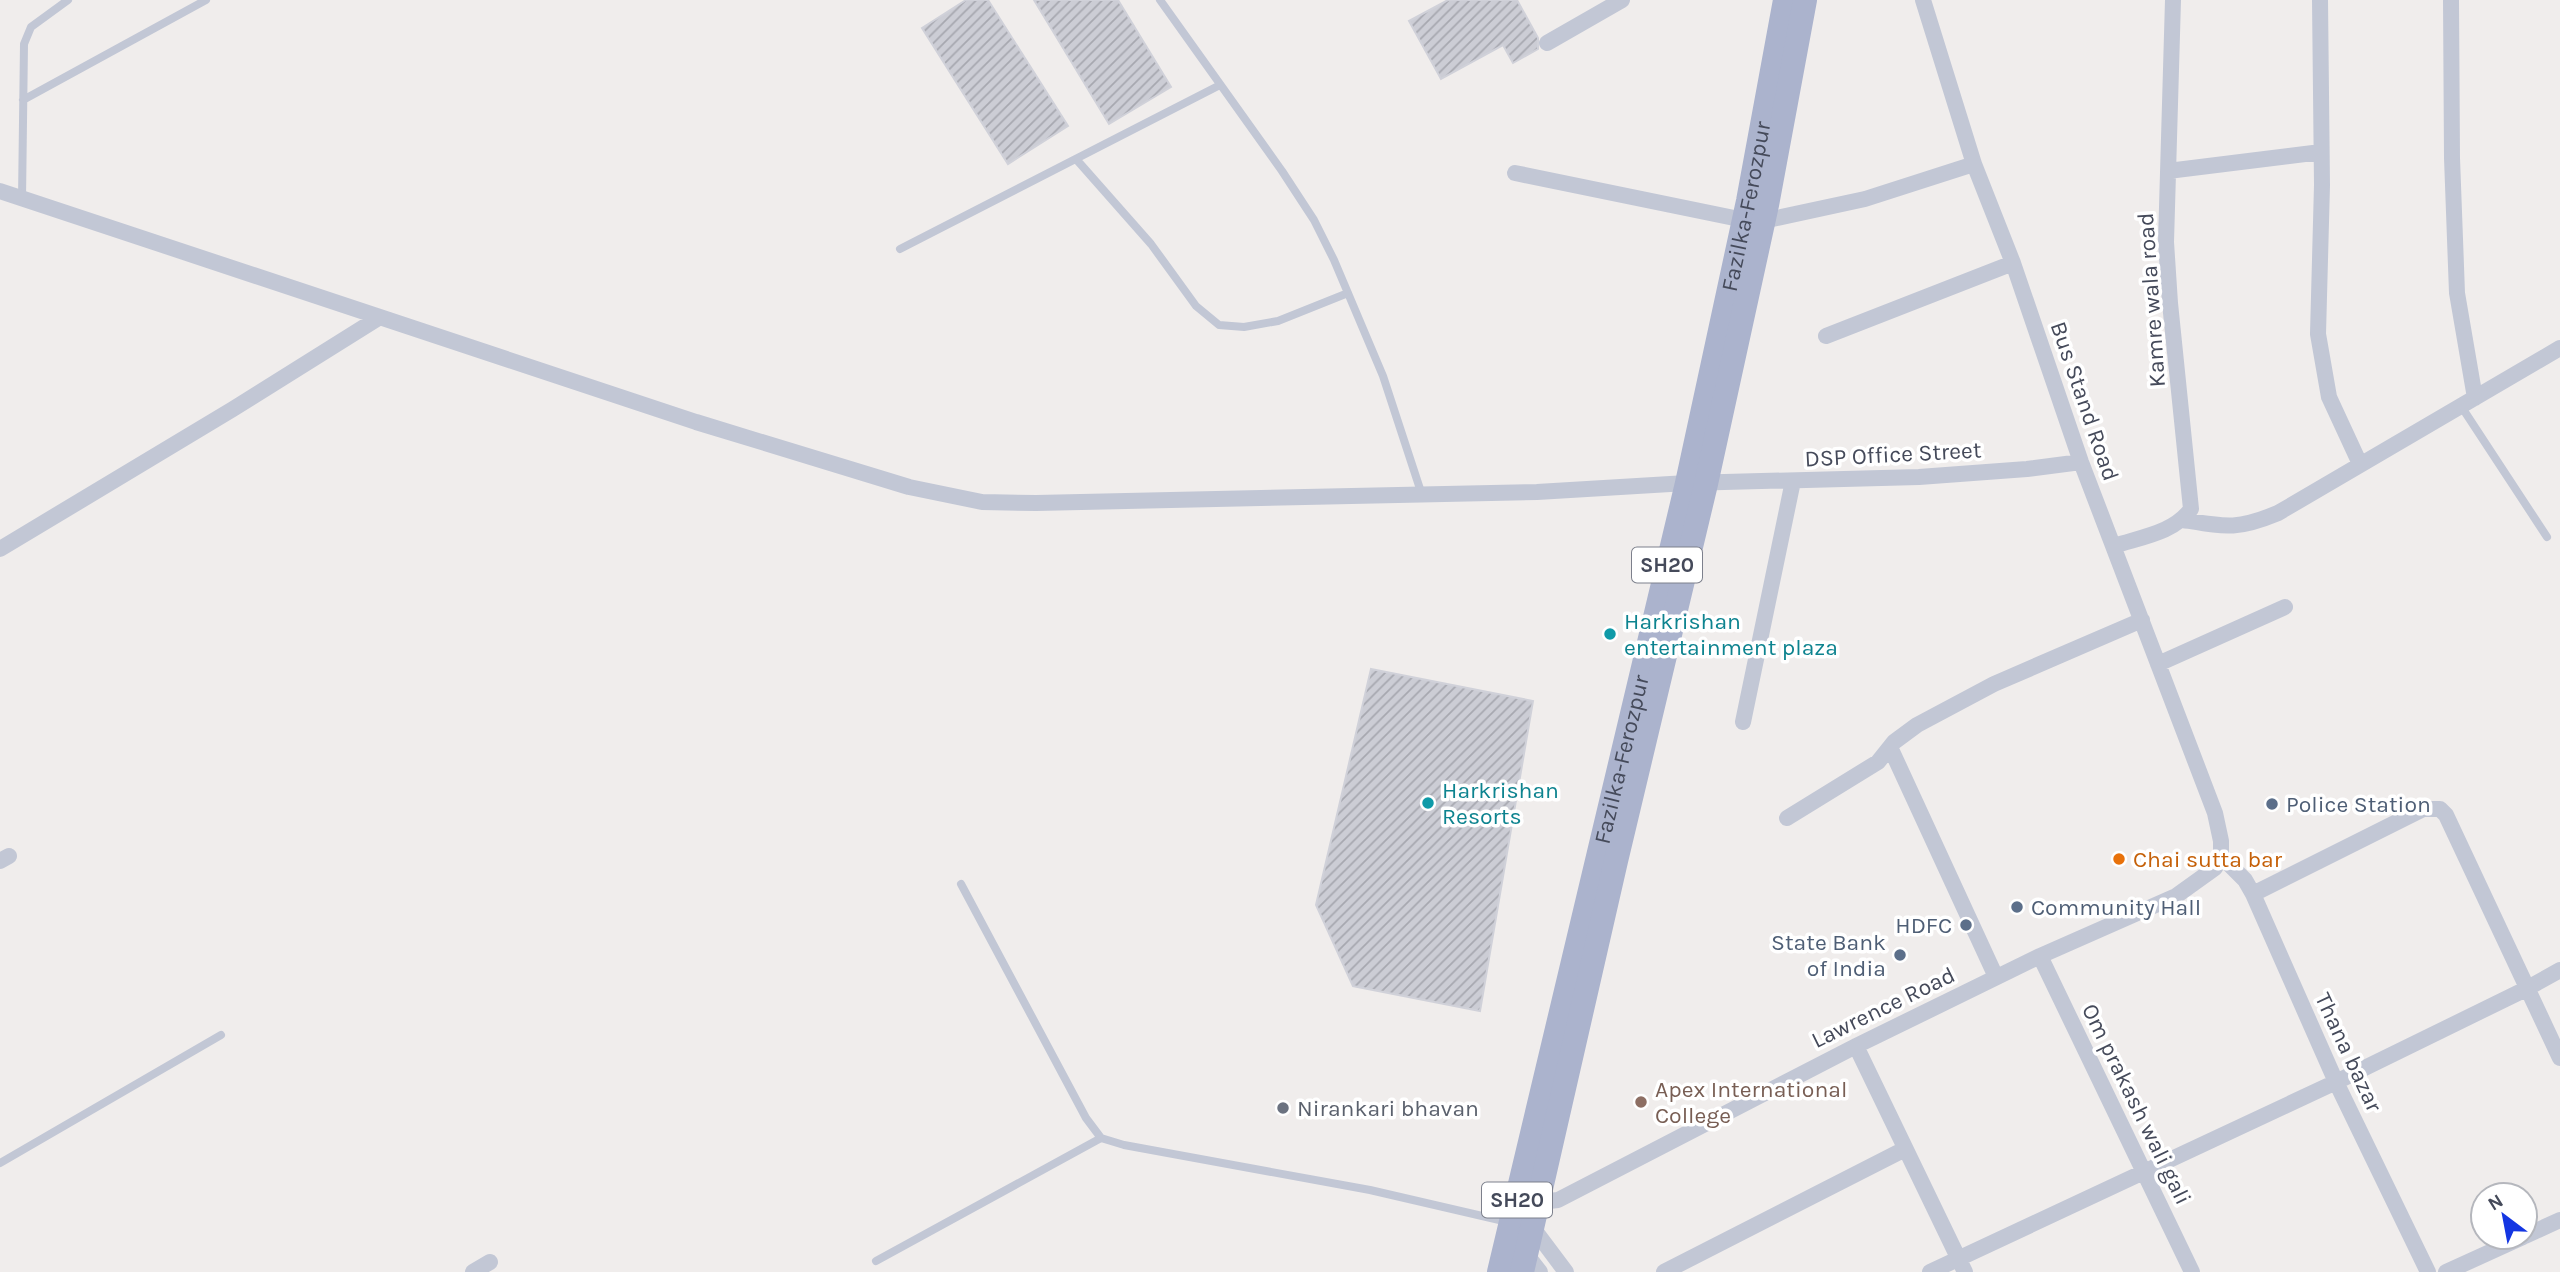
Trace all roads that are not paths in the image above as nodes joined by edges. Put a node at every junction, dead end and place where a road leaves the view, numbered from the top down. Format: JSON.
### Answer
{"nodes":[{"id":1,"x":68,"y":0,"type":"edge"},
{"id":2,"x":206,"y":0,"type":"edge"},
{"id":3,"x":1160,"y":0,"type":"edge"},
{"id":4,"x":1622,"y":0,"type":"edge"},
{"id":5,"x":1786,"y":0,"type":"edge"},
{"id":6,"x":1805,"y":0,"type":"edge"},
{"id":7,"x":1923,"y":0,"type":"edge"},
{"id":8,"x":2173,"y":0,"type":"edge"},
{"id":9,"x":2320,"y":0,"type":"edge"},
{"id":10,"x":2451,"y":0,"type":"edge"},
{"id":11,"x":1547,"y":43,"type":"dead end"},
{"id":12,"x":1220,"y":85,"type":"junction"},
{"id":13,"x":23,"y":100,"type":"junction"},
{"id":14,"x":2321,"y":152,"type":"junction"},
{"id":15,"x":1076,"y":159,"type":"junction"},
{"id":16,"x":1974,"y":164,"type":"junction"},
{"id":17,"x":2168,"y":171,"type":"junction"},
{"id":18,"x":1515,"y":173,"type":"dead end"},
{"id":19,"x":0,"y":191,"type":"edge"},
{"id":20,"x":22,"y":199,"type":"junction"},
{"id":21,"x":1754,"y":220,"type":"junction"},
{"id":22,"x":900,"y":249,"type":"dead end"},
{"id":23,"x":2013,"y":263,"type":"junction"},
{"id":24,"x":1348,"y":293,"type":"junction"},
{"id":25,"x":380,"y":317,"type":"junction"},
{"id":26,"x":1826,"y":336,"type":"dead end"},
{"id":27,"x":2560,"y":348,"type":"edge"},
{"id":28,"x":2468,"y":402,"type":"junction"},
{"id":29,"x":2081,"y":462,"type":"junction"},
{"id":30,"x":2360,"y":464,"type":"junction"},
{"id":31,"x":1793,"y":481,"type":"junction"},
{"id":32,"x":1697,"y":484,"type":"junction"},
{"id":33,"x":1422,"y":495,"type":"junction"},
{"id":34,"x":2183,"y":520,"type":"junction"},
{"id":35,"x":2547,"y":537,"type":"dead end"},
{"id":36,"x":2114,"y":547,"type":"junction"},
{"id":37,"x":0,"y":549,"type":"edge"},
{"id":38,"x":2285,"y":607,"type":"dead end"},
{"id":39,"x":2142,"y":620,"type":"junction"},
{"id":40,"x":2158,"y":664,"type":"junction"},
{"id":41,"x":1743,"y":722,"type":"dead end"},
{"id":42,"x":1890,"y":747,"type":"junction"},
{"id":43,"x":1787,"y":818,"type":"dead end"},
{"id":44,"x":2221,"y":856,"type":"junction"},
{"id":45,"x":961,"y":884,"type":"dead end"},
{"id":46,"x":2253,"y":894,"type":"junction"},
{"id":47,"x":2040,"y":956,"type":"junction"},
{"id":48,"x":2560,"y":970,"type":"edge"},
{"id":49,"x":1996,"y":977,"type":"junction"},
{"id":50,"x":2526,"y":989,"type":"junction"},
{"id":51,"x":221,"y":1035,"type":"dead end"},
{"id":52,"x":1856,"y":1046,"type":"junction"},
{"id":53,"x":2560,"y":1058,"type":"edge"},
{"id":54,"x":2336,"y":1082,"type":"junction"},
{"id":55,"x":1101,"y":1138,"type":"junction"},
{"id":56,"x":1905,"y":1149,"type":"junction"},
{"id":57,"x":0,"y":1163,"type":"edge"},
{"id":58,"x":2145,"y":1172,"type":"junction"},
{"id":59,"x":1521,"y":1213,"type":"junction"},
{"id":60,"x":2560,"y":1220,"type":"edge"},
{"id":61,"x":2539,"y":1229,"type":"edge"},
{"id":62,"x":2492,"y":1251,"type":"edge"},
{"id":63,"x":876,"y":1261,"type":"dead end"},
{"id":64,"x":490,"y":1262,"type":"dead end"},
{"id":65,"x":1529,"y":1266,"type":"edge"},
{"id":66,"x":1962,"y":1266,"type":"edge"},
{"id":67,"x":473,"y":1272,"type":"edge"},
{"id":68,"x":1499,"y":1272,"type":"edge"},
{"id":69,"x":1566,"y":1272,"type":"edge"},
{"id":70,"x":1664,"y":1272,"type":"edge"},
{"id":71,"x":1930,"y":1272,"type":"edge"},
{"id":72,"x":2192,"y":1272,"type":"edge"},
{"id":73,"x":2428,"y":1272,"type":"edge"},
{"id":74,"x":2446,"y":1272,"type":"edge"}],
"edges":[{"from":1,"to":13,"type":"lane"},
{"from":2,"to":13,"type":"lane"},
{"from":3,"to":12,"type":"lane"},
{"from":4,"to":11,"type":"street"},
{"from":5,"to":21,"type":"main road","name":"Fazilka-Ferozpur","number":"SH20"},
{"from":6,"to":21,"type":"main road","name":"Fazilka-Ferozpur","number":"SH20"},
{"from":7,"to":16,"type":"street","name":"Bus Stand Road"},
{"from":8,"to":17,"type":"street","name":"Kamre wala road"},
{"from":9,"to":14,"type":"street"},
{"from":10,"to":28,"type":"street"},
{"from":12,"to":15,"type":"lane"},
{"from":12,"to":24,"type":"lane"},
{"from":13,"to":20,"type":"lane"},
{"from":14,"to":17,"type":"street"},
{"from":14,"to":30,"type":"street"},
{"from":15,"to":22,"type":"lane"},
{"from":15,"to":24,"type":"lane"},
{"from":16,"to":21,"type":"street"},
{"from":16,"to":23,"type":"street","name":"Bus Stand Road"},
{"from":17,"to":34,"type":"street","name":"Kamre wala road"},
{"from":18,"to":21,"type":"street"},
{"from":19,"to":20,"type":"street","name":"DSP Office Street"},
{"from":20,"to":25,"type":"street","name":"DSP Office Street"},
{"from":21,"to":32,"type":"main road","name":"Fazilka-Ferozpur","number":"SH20"},
{"from":23,"to":26,"type":"street"},
{"from":23,"to":29,"type":"street","name":"Bus Stand Road"},
{"from":24,"to":33,"type":"lane"},
{"from":25,"to":33,"type":"street","name":"DSP Office Street"},
{"from":25,"to":37,"type":"street"},
{"from":27,"to":28,"type":"street"},
{"from":28,"to":30,"type":"street"},
{"from":28,"to":35,"type":"lane"},
{"from":29,"to":31,"type":"street","name":"DSP Office Street"},
{"from":29,"to":36,"type":"street","name":"Bus Stand Road"},
{"from":30,"to":34,"type":"street"},
{"from":31,"to":32,"type":"street","name":"DSP Office Street"},
{"from":31,"to":41,"type":"street"},
{"from":32,"to":33,"type":"street","name":"DSP Office Street"},
{"from":32,"to":59,"type":"main road","name":"Fazilka-Ferozpur","number":"SH20"},
{"from":34,"to":36,"type":"street"},
{"from":36,"to":39,"type":"street","name":"Bus Stand Road"},
{"from":38,"to":40,"type":"street"},
{"from":39,"to":40,"type":"street","name":"Bus Stand Road"},
{"from":39,"to":42,"type":"street"},
{"from":40,"to":44,"type":"street","name":"Bus Stand Road"},
{"from":42,"to":43,"type":"street"},
{"from":42,"to":49,"type":"street"},
{"from":44,"to":46,"type":"street","name":"Thana bazar"},
{"from":44,"to":47,"type":"street","name":"Lawrence Road"},
{"from":45,"to":55,"type":"lane"},
{"from":46,"to":50,"type":"street"},
{"from":46,"to":54,"type":"street","name":"Thana bazar"},
{"from":47,"to":49,"type":"street","name":"Lawrence Road"},
{"from":47,"to":58,"type":"street","name":"Om prakash wali gali"},
{"from":48,"to":50,"type":"street"},
{"from":49,"to":52,"type":"street","name":"Lawrence Road"},
{"from":50,"to":53,"type":"street"},
{"from":50,"to":54,"type":"street"},
{"from":51,"to":57,"type":"lane"},
{"from":52,"to":56,"type":"street"},
{"from":52,"to":59,"type":"street","name":"Lawrence Road"},
{"from":54,"to":58,"type":"street"},
{"from":54,"to":73,"type":"street","name":"Thana bazar"},
{"from":55,"to":59,"type":"lane"},
{"from":55,"to":63,"type":"lane"},
{"from":56,"to":66,"type":"street"},
{"from":56,"to":70,"type":"street"},
{"from":58,"to":66,"type":"street"},
{"from":58,"to":72,"type":"street","name":"Om prakash wali gali"},
{"from":59,"to":65,"type":"main road","name":"Fazilka-Ferozpur","number":"SH20"},
{"from":59,"to":68,"type":"main road","name":"Fazilka-Ferozpur","number":"SH20"},
{"from":59,"to":69,"type":"street"},
{"from":60,"to":61,"type":"street"},
{"from":62,"to":74,"type":"street"},
{"from":64,"to":67,"type":"street"},
{"from":66,"to":71,"type":"street"}]}
